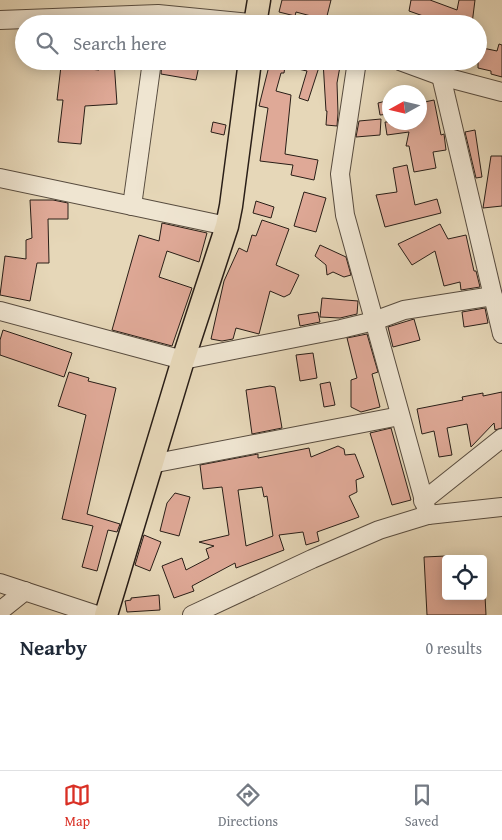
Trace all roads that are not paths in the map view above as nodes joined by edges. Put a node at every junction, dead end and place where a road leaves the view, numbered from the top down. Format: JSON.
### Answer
{"nodes":[{"id":1,"x":259,"y":0,"type":"edge"},
{"id":2,"x":158,"y":12,"type":"edge"},
{"id":3,"x":99,"y":15,"type":"edge"},
{"id":4,"x":185,"y":15,"type":"edge"},
{"id":5,"x":258,"y":15,"type":"edge"},
{"id":6,"x":15,"y":19,"type":"edge"},
{"id":7,"x":0,"y":20,"type":"edge"},
{"id":8,"x":151,"y":70,"type":"edge"},
{"id":9,"x":249,"y":70,"type":"edge"},
{"id":10,"x":356,"y":70,"type":"edge"},
{"id":11,"x":425,"y":70,"type":"edge"},
{"id":12,"x":441,"y":76,"type":"junction"},
{"id":13,"x":502,"y":92,"type":"edge"},
{"id":14,"x":0,"y":178,"type":"edge"},
{"id":15,"x":132,"y":206,"type":"junction"},
{"id":16,"x":227,"y":226,"type":"junction"},
{"id":17,"x":493,"y":296,"type":"junction"},
{"id":18,"x":0,"y":311,"type":"edge"},
{"id":19,"x":374,"y":321,"type":"junction"},
{"id":20,"x":502,"y":334,"type":"edge"},
{"id":21,"x":183,"y":360,"type":"junction"},
{"id":22,"x":400,"y":416,"type":"junction"},
{"id":23,"x":502,"y":438,"type":"edge"},
{"id":24,"x":152,"y":464,"type":"junction"},
{"id":25,"x":502,"y":507,"type":"edge"},
{"id":26,"x":425,"y":508,"type":"junction"},
{"id":27,"x":0,"y":583,"type":"edge"},
{"id":28,"x":25,"y":591,"type":"junction"},
{"id":29,"x":0,"y":611,"type":"edge"},
{"id":30,"x":97,"y":615,"type":"edge"},
{"id":31,"x":106,"y":615,"type":"edge"},
{"id":32,"x":192,"y":615,"type":"edge"}],
"edges":[{"from":1,"to":5,"type":"main road"},
{"from":2,"to":3,"type":"street"},
{"from":2,"to":4,"type":"street"},
{"from":6,"to":7,"type":"street"},
{"from":8,"to":15,"type":"street"},
{"from":9,"to":16,"type":"main road"},
{"from":10,"to":19,"type":"street"},
{"from":11,"to":12,"type":"street"},
{"from":12,"to":13,"type":"street"},
{"from":12,"to":17,"type":"street"},
{"from":14,"to":15,"type":"street"},
{"from":15,"to":16,"type":"street"},
{"from":16,"to":21,"type":"main road"},
{"from":17,"to":19,"type":"street"},
{"from":17,"to":20,"type":"street"},
{"from":18,"to":21,"type":"street"},
{"from":19,"to":21,"type":"street"},
{"from":19,"to":22,"type":"street"},
{"from":21,"to":24,"type":"main road"},
{"from":22,"to":24,"type":"street"},
{"from":22,"to":26,"type":"street"},
{"from":23,"to":26,"type":"street"},
{"from":24,"to":31,"type":"main road"},
{"from":25,"to":26,"type":"street"},
{"from":26,"to":32,"type":"street"},
{"from":27,"to":28,"type":"street"},
{"from":28,"to":29,"type":"street"},
{"from":28,"to":30,"type":"street"}]}
